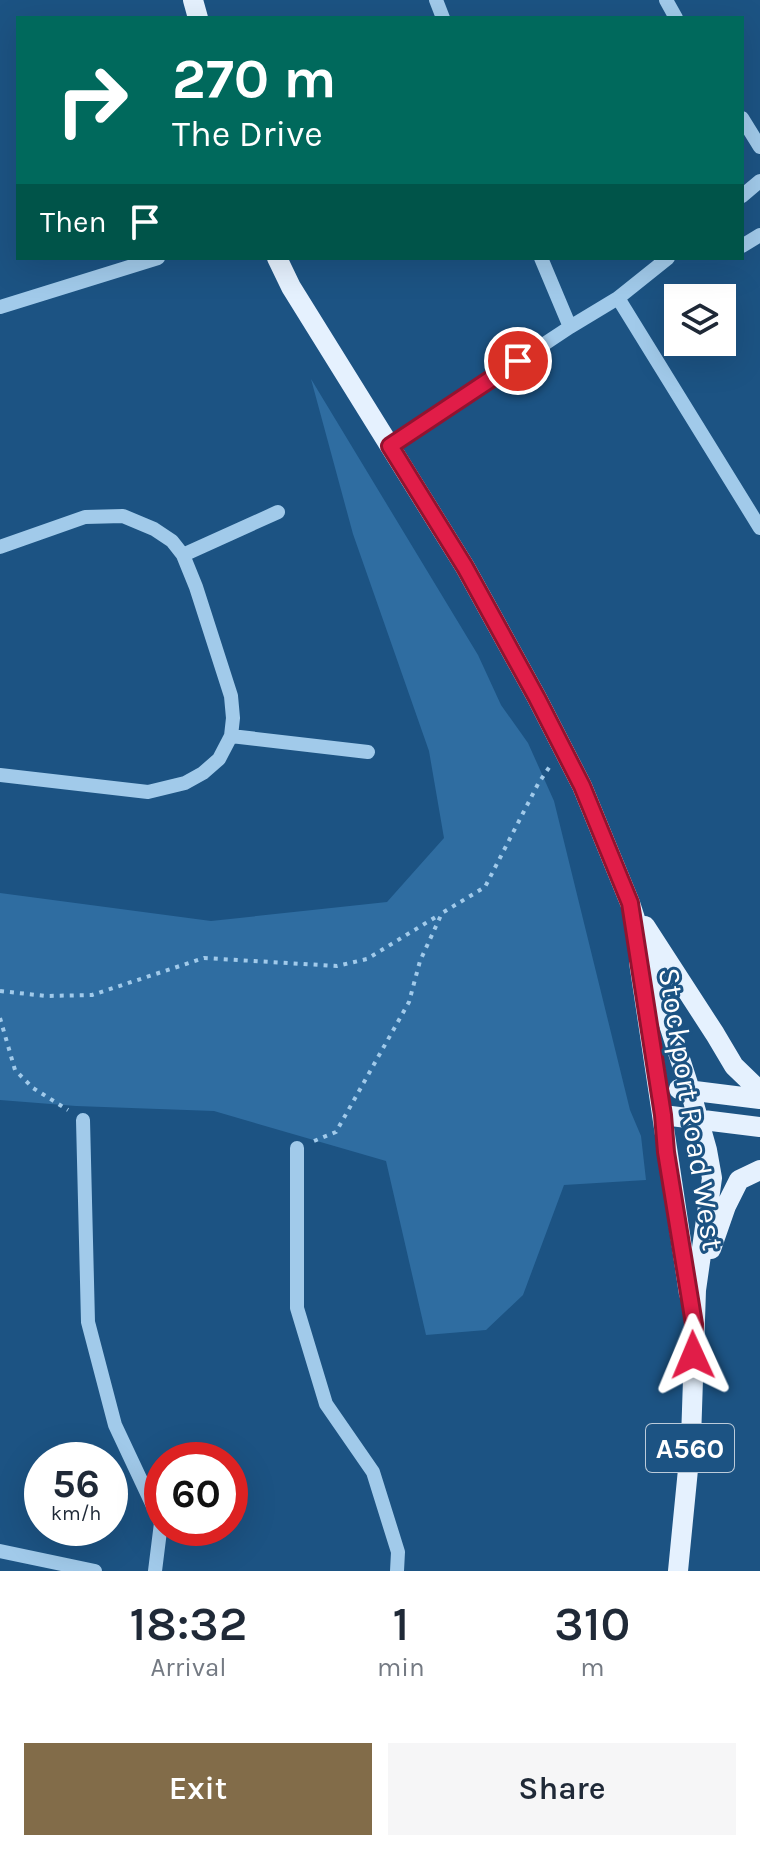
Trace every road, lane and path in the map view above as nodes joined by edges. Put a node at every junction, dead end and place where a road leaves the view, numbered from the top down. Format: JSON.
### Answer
{"nodes":[{"id":1,"x":744,"y":121,"type":"edge"},
{"id":2,"x":760,"y":147,"type":"edge"},
{"id":3,"x":760,"y":181,"type":"edge"},
{"id":4,"x":744,"y":194,"type":"edge"},
{"id":5,"x":152,"y":260,"type":"edge"},
{"id":6,"x":278,"y":260,"type":"edge"},
{"id":7,"x":542,"y":260,"type":"edge"},
{"id":8,"x":666,"y":260,"type":"edge"},
{"id":9,"x":618,"y":298,"type":"junction"},
{"id":10,"x":0,"y":307,"type":"edge"},
{"id":11,"x":570,"y":327,"type":"junction"},
{"id":12,"x":390,"y":446,"type":"junction"},
{"id":13,"x":278,"y":512,"type":"dead end"},
{"id":14,"x":760,"y":528,"type":"edge"},
{"id":15,"x":0,"y":547,"type":"edge"},
{"id":16,"x":183,"y":555,"type":"junction"},
{"id":17,"x":231,"y":736,"type":"junction"},
{"id":18,"x":563,"y":748,"type":"junction"},
{"id":19,"x":368,"y":752,"type":"dead end"},
{"id":20,"x":0,"y":775,"type":"edge"},
{"id":21,"x":630,"y":903,"type":"junction"},
{"id":22,"x":441,"y":914,"type":"junction"},
{"id":23,"x":0,"y":991,"type":"edge"},
{"id":24,"x":0,"y":1018,"type":"edge"},
{"id":25,"x":659,"y":1087,"type":"junction"},
{"id":26,"x":690,"y":1090,"type":"junction"},
{"id":27,"x":760,"y":1091,"type":"edge"},
{"id":28,"x":760,"y":1099,"type":"edge"},
{"id":29,"x":663,"y":1115,"type":"junction"},
{"id":30,"x":698,"y":1118,"type":"junction"},
{"id":31,"x":83,"y":1120,"type":"joint"},
{"id":32,"x":760,"y":1127,"type":"edge"},
{"id":33,"x":297,"y":1148,"type":"joint"},
{"id":34,"x":760,"y":1170,"type":"edge"},
{"id":35,"x":696,"y":1290,"type":"junction"},
{"id":36,"x":694,"y":1324,"type":"junction"},
{"id":37,"x":0,"y":1551,"type":"edge"},
{"id":38,"x":95,"y":1571,"type":"edge"},
{"id":39,"x":155,"y":1571,"type":"edge"},
{"id":40,"x":397,"y":1571,"type":"edge"},
{"id":41,"x":678,"y":1571,"type":"edge"}],
"edges":[{"from":1,"to":2,"type":"street"},
{"from":3,"to":4,"type":"street"},
{"from":5,"to":10,"type":"street"},
{"from":6,"to":12,"type":"main road","name":"Stockport Road West"},
{"from":7,"to":11,"type":"street"},
{"from":8,"to":9,"type":"street"},
{"from":9,"to":11,"type":"street"},
{"from":9,"to":14,"type":"street"},
{"from":11,"to":12,"type":"street"},
{"from":12,"to":18,"type":"main road","name":"Stockport Road West"},
{"from":13,"to":16,"type":"street"},
{"from":15,"to":16,"type":"street"},
{"from":16,"to":17,"type":"street"},
{"from":17,"to":19,"type":"street"},
{"from":17,"to":20,"type":"street"},
{"from":18,"to":21,"type":"main road","name":"Stockport Road West"},
{"from":18,"to":22,"type":"path"},
{"from":21,"to":25,"type":"main road","name":"Stockport Road West"},
{"from":21,"to":26,"type":"main road","name":"Stockport Road West"},
{"from":21,"to":27,"type":"main road","name":"Stockport Road West"},
{"from":22,"to":23,"type":"path"},
{"from":22,"to":33,"type":"path"},
{"from":24,"to":31,"type":"path"},
{"from":25,"to":26,"type":"main road"},
{"from":25,"to":29,"type":"main road","name":"Stockport Road West","number":"A560"},
{"from":26,"to":28,"type":"main road"},
{"from":26,"to":30,"type":"main road","name":"Stockport Road West"},
{"from":29,"to":30,"type":"main road"},
{"from":29,"to":36,"type":"main road","name":"Stockport Road West","number":"A560"},
{"from":30,"to":32,"type":"main road"},
{"from":30,"to":35,"type":"main road","name":"Stockport Road West"},
{"from":31,"to":39,"type":"street"},
{"from":33,"to":40,"type":"street"},
{"from":34,"to":35,"type":"main road","number":"A560"},
{"from":35,"to":36,"type":"main road","name":"Stockport Road West","number":"A560"},
{"from":36,"to":41,"type":"main road","name":"Stockport Road West","number":"A560"},
{"from":37,"to":38,"type":"street"}]}
